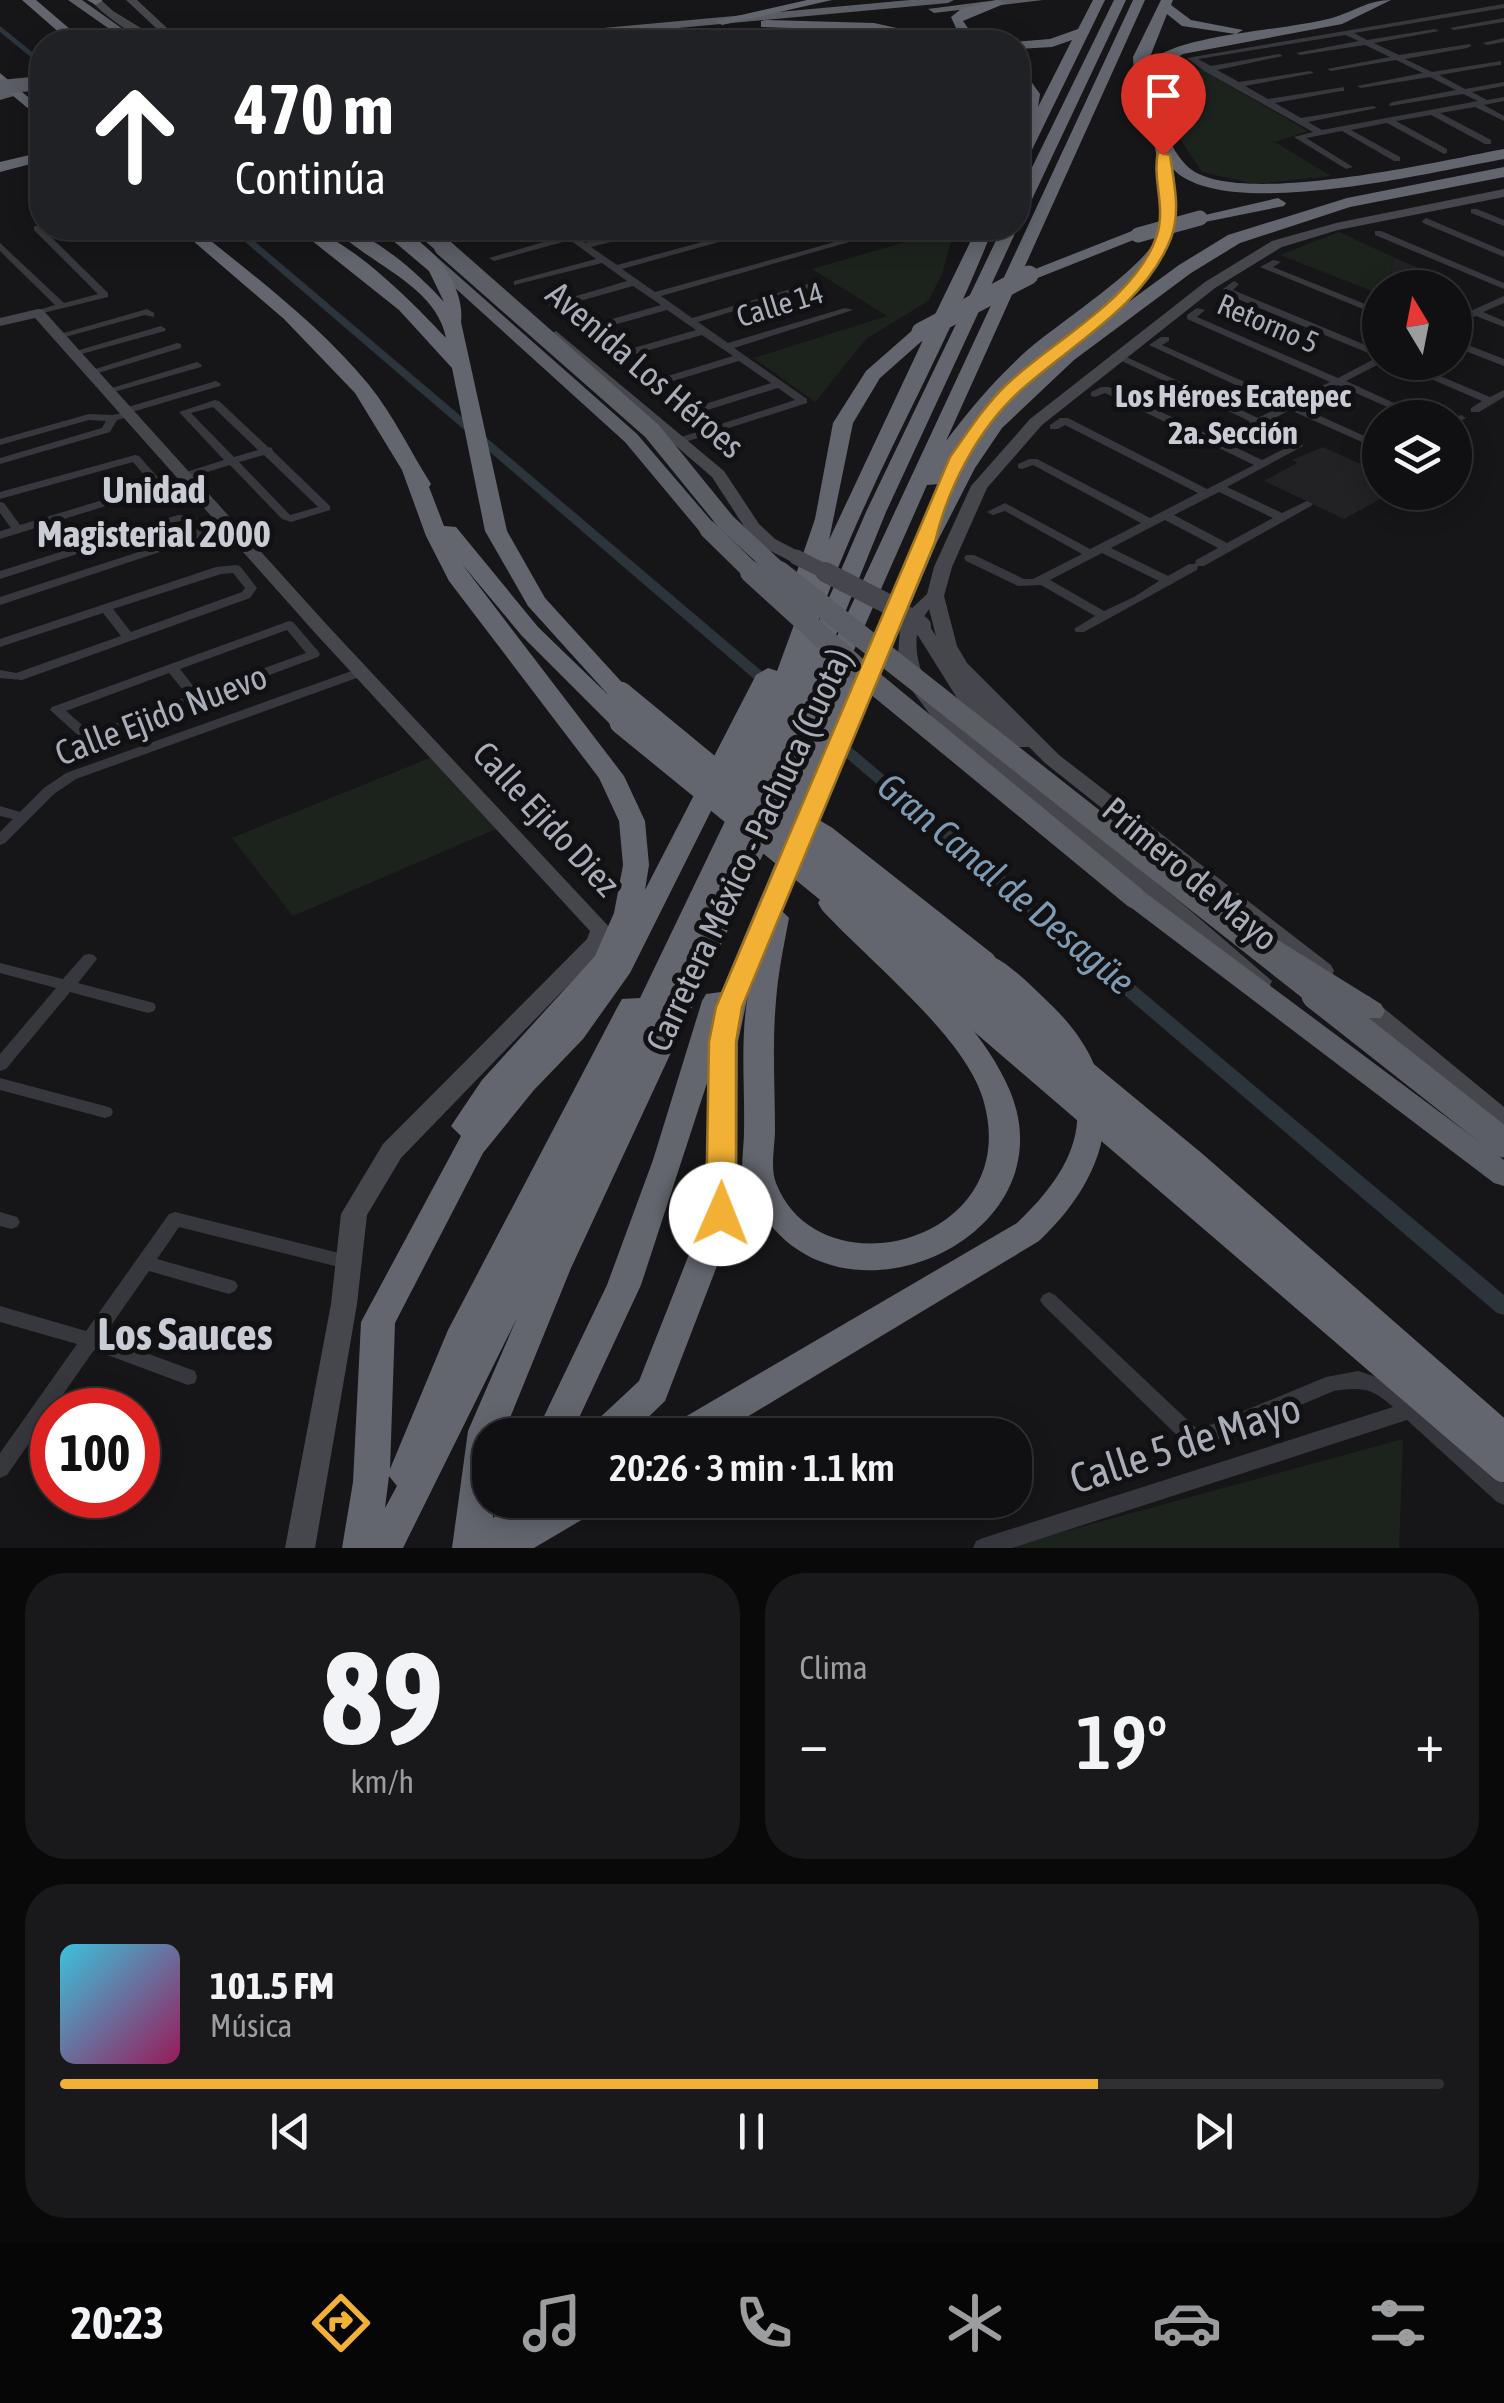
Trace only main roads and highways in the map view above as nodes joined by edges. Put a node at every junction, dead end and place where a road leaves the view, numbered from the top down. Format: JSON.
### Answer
{"nodes":[{"id":1,"x":14,"y":0,"type":"edge"},
{"id":2,"x":28,"y":0,"type":"edge"},
{"id":3,"x":74,"y":0,"type":"edge"},
{"id":4,"x":95,"y":0,"type":"edge"},
{"id":5,"x":131,"y":0,"type":"edge"},
{"id":6,"x":826,"y":0,"type":"edge"},
{"id":7,"x":948,"y":0,"type":"edge"},
{"id":8,"x":1037,"y":0,"type":"edge"},
{"id":9,"x":1099,"y":0,"type":"edge"},
{"id":10,"x":1120,"y":0,"type":"edge"},
{"id":11,"x":1140,"y":0,"type":"edge"},
{"id":12,"x":1359,"y":0,"type":"edge"},
{"id":13,"x":1385,"y":0,"type":"edge"},
{"id":14,"x":49,"y":3,"type":"edge"},
{"id":15,"x":1165,"y":3,"type":"edge"},
{"id":16,"x":1000,"y":4,"type":"junction"},
{"id":17,"x":722,"y":22,"type":"junction"},
{"id":18,"x":766,"y":24,"type":"junction"},
{"id":19,"x":48,"y":30,"type":"edge"},
{"id":20,"x":69,"y":30,"type":"edge"},
{"id":21,"x":93,"y":30,"type":"edge"},
{"id":22,"x":118,"y":30,"type":"edge"},
{"id":23,"x":138,"y":30,"type":"edge"},
{"id":24,"x":163,"y":30,"type":"edge"},
{"id":25,"x":630,"y":30,"type":"edge"},
{"id":26,"x":705,"y":30,"type":"edge"},
{"id":27,"x":890,"y":30,"type":"edge"},
{"id":28,"x":963,"y":30,"type":"edge"},
{"id":29,"x":1081,"y":32,"type":"junction"},
{"id":30,"x":1030,"y":44,"type":"edge"},
{"id":31,"x":0,"y":59,"type":"edge"},
{"id":32,"x":1141,"y":74,"type":"junction"},
{"id":33,"x":0,"y":78,"type":"edge"},
{"id":34,"x":30,"y":85,"type":"edge"},
{"id":35,"x":30,"y":86,"type":"edge"},
{"id":36,"x":3,"y":93,"type":"edge"},
{"id":37,"x":30,"y":94,"type":"edge"},
{"id":38,"x":30,"y":105,"type":"edge"},
{"id":39,"x":1158,"y":132,"type":"junction"},
{"id":40,"x":1030,"y":136,"type":"edge"},
{"id":41,"x":1504,"y":157,"type":"edge"},
{"id":42,"x":30,"y":161,"type":"edge"},
{"id":43,"x":0,"y":167,"type":"edge"},
{"id":44,"x":1504,"y":172,"type":"edge"},
{"id":45,"x":30,"y":173,"type":"edge"},
{"id":46,"x":0,"y":175,"type":"edge"},
{"id":47,"x":1030,"y":187,"type":"edge"},
{"id":48,"x":1504,"y":193,"type":"edge"},
{"id":49,"x":1030,"y":231,"type":"edge"},
{"id":50,"x":179,"y":240,"type":"edge"},
{"id":51,"x":200,"y":240,"type":"edge"},
{"id":52,"x":321,"y":240,"type":"edge"},
{"id":53,"x":358,"y":240,"type":"edge"},
{"id":54,"x":401,"y":240,"type":"edge"},
{"id":55,"x":409,"y":240,"type":"edge"},
{"id":56,"x":436,"y":240,"type":"edge"},
{"id":57,"x":442,"y":240,"type":"edge"},
{"id":58,"x":979,"y":240,"type":"edge"},
{"id":59,"x":1004,"y":240,"type":"edge"},
{"id":60,"x":1026,"y":240,"type":"edge"},
{"id":61,"x":1151,"y":260,"type":"junction"},
{"id":62,"x":279,"y":307,"type":"junction"},
{"id":63,"x":0,"y":322,"type":"edge"},
{"id":64,"x":452,"y":322,"type":"junction"},
{"id":65,"x":462,"y":368,"type":"junction"},
{"id":66,"x":412,"y":470,"type":"junction"},
{"id":67,"x":926,"y":542,"type":"junction"},
{"id":68,"x":935,"y":596,"type":"junction"},
{"id":69,"x":896,"y":664,"type":"junction"},
{"id":70,"x":818,"y":676,"type":"junction"},
{"id":71,"x":621,"y":708,"type":"junction"},
{"id":72,"x":790,"y":735,"type":"junction"},
{"id":73,"x":1013,"y":738,"type":"junction"},
{"id":74,"x":1052,"y":759,"type":"junction"},
{"id":75,"x":712,"y":770,"type":"junction"},
{"id":76,"x":796,"y":877,"type":"junction"},
{"id":77,"x":1170,"y":902,"type":"junction"},
{"id":78,"x":1381,"y":1018,"type":"junction"},
{"id":79,"x":1341,"y":1050,"type":"junction"},
{"id":80,"x":1504,"y":1121,"type":"edge"},
{"id":81,"x":1504,"y":1143,"type":"edge"},
{"id":82,"x":1504,"y":1175,"type":"edge"},
{"id":83,"x":561,"y":1418,"type":"edge"},
{"id":84,"x":623,"y":1418,"type":"edge"},
{"id":85,"x":715,"y":1418,"type":"edge"},
{"id":86,"x":1504,"y":1439,"type":"edge"},
{"id":87,"x":1504,"y":1466,"type":"edge"},
{"id":88,"x":371,"y":1482,"type":"junction"},
{"id":89,"x":501,"y":1518,"type":"edge"},
{"id":90,"x":518,"y":1518,"type":"edge"},
{"id":91,"x":551,"y":1518,"type":"edge"},
{"id":92,"x":300,"y":1548,"type":"edge"},
{"id":93,"x":361,"y":1548,"type":"edge"},
{"id":94,"x":380,"y":1548,"type":"edge"},
{"id":95,"x":471,"y":1548,"type":"edge"},
{"id":96,"x":484,"y":1548,"type":"edge"},
{"id":97,"x":500,"y":1548,"type":"edge"}],
"edges":[{"from":1,"to":19,"type":"highway"},
{"from":2,"to":14,"type":"highway"},
{"from":3,"to":22,"type":"highway"},
{"from":4,"to":23,"type":"main road"},
{"from":5,"to":24,"type":"main road"},
{"from":6,"to":17,"type":"highway"},
{"from":7,"to":17,"type":"highway"},
{"from":8,"to":16,"type":"highway"},
{"from":9,"to":29,"type":"highway"},
{"from":10,"to":47,"type":"highway"},
{"from":11,"to":49,"type":"highway","name":"Carretera México - Pachuca (Cuota)"},
{"from":12,"to":15,"type":"highway"},
{"from":13,"to":32,"type":"highway"},
{"from":14,"to":20,"type":"highway"},
{"from":14,"to":21,"type":"highway"},
{"from":15,"to":32,"type":"highway"},
{"from":16,"to":18,"type":"highway"},
{"from":16,"to":28,"type":"highway"},
{"from":17,"to":25,"type":"highway"},
{"from":18,"to":26,"type":"highway"},
{"from":18,"to":27,"type":"highway"},
{"from":29,"to":30,"type":"highway"},
{"from":29,"to":40,"type":"highway"},
{"from":31,"to":34,"type":"highway"},
{"from":32,"to":39,"type":"highway"},
{"from":33,"to":38,"type":"highway"},
{"from":35,"to":36,"type":"highway","bridge":true},
{"from":36,"to":37,"type":"highway"},
{"from":39,"to":41,"type":"highway"},
{"from":39,"to":61,"type":"highway"},
{"from":41,"to":70,"type":"highway","bridge":true},
{"from":42,"to":43,"type":"highway"},
{"from":44,"to":67,"type":"highway"},
{"from":45,"to":46,"type":"highway"},
{"from":48,"to":68,"type":"main road","name":"Primero de Mayo"},
{"from":50,"to":62,"type":"highway"},
{"from":51,"to":62,"type":"highway"},
{"from":52,"to":65,"type":"highway"},
{"from":53,"to":64,"type":"highway"},
{"from":54,"to":64,"type":"highway"},
{"from":55,"to":79,"type":"highway","bridge":true},
{"from":56,"to":69,"type":"highway","bridge":true},
{"from":57,"to":73,"type":"main road","name":"Avenida Los Héroes","bridge":true},
{"from":58,"to":70,"type":"highway"},
{"from":59,"to":70,"type":"highway","name":"Carretera México - Pachuca (Cuota)"},
{"from":60,"to":70,"type":"highway","name":"Carretera México - Pachuca (Cuota)"},
{"from":61,"to":67,"type":"highway"},
{"from":61,"to":70,"type":"highway"},
{"from":62,"to":66,"type":"highway"},
{"from":63,"to":92,"type":"main road","name":"Calle Ejido Diez"},
{"from":64,"to":65,"type":"highway"},
{"from":65,"to":71,"type":"highway"},
{"from":66,"to":71,"type":"highway"},
{"from":66,"to":88,"type":"highway"},
{"from":67,"to":70,"type":"highway"},
{"from":68,"to":74,"type":"main road","name":"Primero de Mayo"},
{"from":68,"to":77,"type":"main road","name":"Primero de Mayo"},
{"from":69,"to":78,"type":"highway","bridge":true},
{"from":69,"to":81,"type":"highway","bridge":true},
{"from":70,"to":72,"type":"highway"},
{"from":70,"to":72,"type":"highway","name":"Carretera México - Pachuca (Cuota)"},
{"from":70,"to":72,"type":"highway"},
{"from":71,"to":75,"type":"highway","bridge":true},
{"from":71,"to":76,"type":"highway","bridge":true},
{"from":72,"to":76,"type":"highway"},
{"from":72,"to":83,"type":"highway"},
{"from":72,"to":88,"type":"highway"},
{"from":72,"to":94,"type":"highway","name":"Carretera México - Pachuca (Cuota)"},
{"from":72,"to":95,"type":"highway","name":"Carretera México - Pachuca (Cuota)"},
{"from":73,"to":74,"type":"main road"},
{"from":73,"to":77,"type":"main road"},
{"from":74,"to":78,"type":"main road","name":"Primero de Mayo"},
{"from":75,"to":85,"type":"highway","bridge":true},
{"from":75,"to":86,"type":"highway","bridge":true},
{"from":76,"to":76,"type":"highway","bridge":true},
{"from":76,"to":84,"type":"highway"},
{"from":76,"to":87,"type":"highway","bridge":true},
{"from":77,"to":79,"type":"main road","name":"Primero de Mayo"},
{"from":78,"to":79,"type":"main road"},
{"from":78,"to":80,"type":"main road","name":"Primero de Mayo"},
{"from":79,"to":82,"type":"highway","name":"Primero de Mayo"},
{"from":88,"to":93,"type":"highway"},
{"from":89,"to":96,"type":"highway"},
{"from":90,"to":96,"type":"highway"},
{"from":91,"to":97,"type":"highway"}]}
